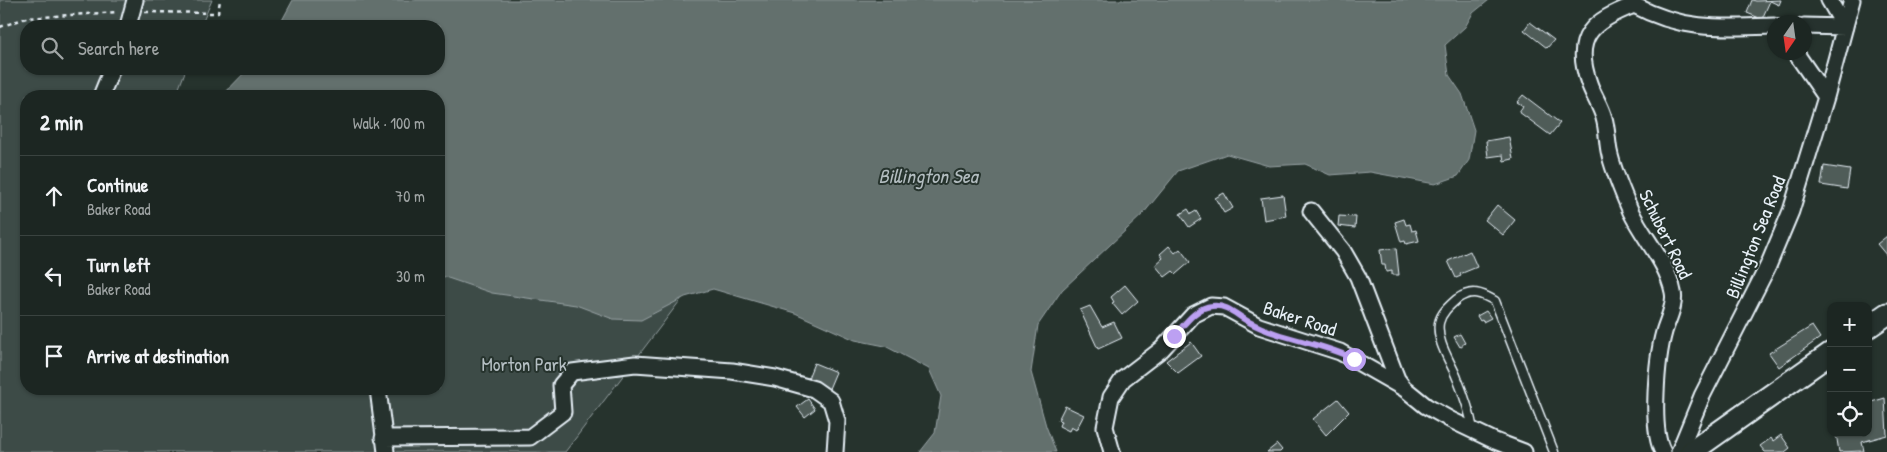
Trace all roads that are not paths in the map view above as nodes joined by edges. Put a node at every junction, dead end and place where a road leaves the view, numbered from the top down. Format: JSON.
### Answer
{"nodes":[{"id":1,"x":1829,"y":0,"type":"edge"},
{"id":2,"x":1852,"y":0,"type":"edge"},
{"id":3,"x":134,"y":6,"type":"edge"},
{"id":4,"x":130,"y":20,"type":"edge"},
{"id":5,"x":1767,"y":26,"type":"edge"},
{"id":6,"x":1812,"y":26,"type":"edge"},
{"id":7,"x":1845,"y":27,"type":"junction"},
{"id":8,"x":1801,"y":60,"type":"edge"},
{"id":9,"x":110,"y":75,"type":"edge"},
{"id":10,"x":103,"y":90,"type":"edge"},
{"id":11,"x":1826,"y":97,"type":"junction"},
{"id":12,"x":1311,"y":211,"type":"dead end"},
{"id":13,"x":1887,"y":314,"type":"edge"},
{"id":14,"x":1872,"y":324,"type":"edge"},
{"id":15,"x":1827,"y":356,"type":"edge"},
{"id":16,"x":1405,"y":389,"type":"junction"},
{"id":17,"x":379,"y":395,"type":"edge"},
{"id":18,"x":1473,"y":432,"type":"junction"},
{"id":19,"x":385,"y":445,"type":"edge"},
{"id":20,"x":835,"y":452,"type":"edge"},
{"id":21,"x":1112,"y":452,"type":"edge"},
{"id":22,"x":1524,"y":452,"type":"edge"},
{"id":23,"x":1554,"y":452,"type":"edge"},
{"id":24,"x":1663,"y":452,"type":"edge"},
{"id":25,"x":1679,"y":452,"type":"edge"},
{"id":26,"x":1692,"y":452,"type":"edge"}],
"edges":[{"from":1,"to":7,"type":"street"},
{"from":2,"to":7,"type":"street","name":"Billington Sea Road"},
{"from":3,"to":4,"type":"street"},
{"from":5,"to":24,"type":"street","name":"Schubert Road"},
{"from":6,"to":7,"type":"street"},
{"from":7,"to":11,"type":"street","name":"Billington Sea Road"},
{"from":8,"to":11,"type":"street"},
{"from":9,"to":10,"type":"street"},
{"from":11,"to":25,"type":"street","name":"Billington Sea Road"},
{"from":12,"to":16,"type":"street"},
{"from":13,"to":14,"type":"main road"},
{"from":15,"to":26,"type":"main road"},
{"from":16,"to":18,"type":"street","name":"Baker Road"},
{"from":16,"to":21,"type":"street","name":"Baker Road"},
{"from":17,"to":19,"type":"street"},
{"from":18,"to":22,"type":"street","name":"Baker Road"},
{"from":18,"to":23,"type":"lane"},
{"from":19,"to":20,"type":"street"}]}
